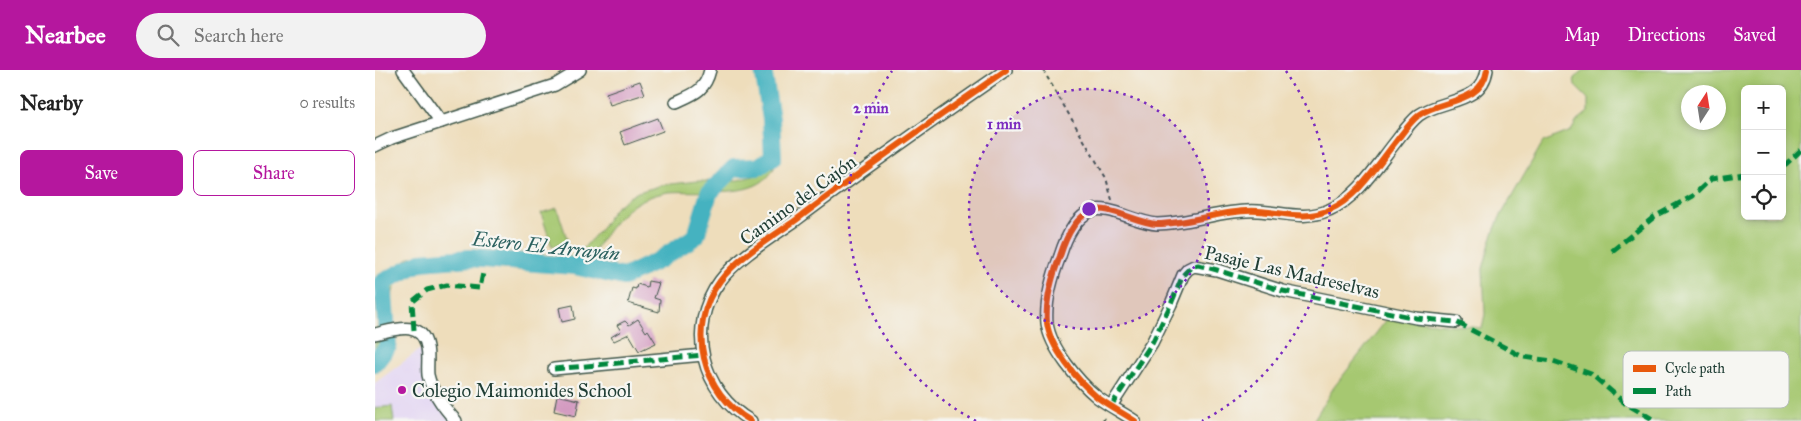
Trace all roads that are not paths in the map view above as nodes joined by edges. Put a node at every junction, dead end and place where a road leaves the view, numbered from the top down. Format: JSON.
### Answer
{"nodes":[{"id":1,"x":403,"y":70,"type":"edge"},
{"id":2,"x":580,"y":70,"type":"edge"},
{"id":3,"x":710,"y":70,"type":"edge"},
{"id":4,"x":1006,"y":70,"type":"edge"},
{"id":5,"x":1487,"y":70,"type":"edge"},
{"id":6,"x":676,"y":102,"type":"dead end"},
{"id":7,"x":441,"y":122,"type":"junction"},
{"id":8,"x":375,"y":146,"type":"edge"},
{"id":9,"x":1456,"y":322,"type":"dead end"},
{"id":10,"x":375,"y":334,"type":"edge"},
{"id":11,"x":703,"y":355,"type":"junction"},
{"id":12,"x":553,"y":369,"type":"dead end"},
{"id":13,"x":1111,"y":406,"type":"junction"},
{"id":14,"x":457,"y":421,"type":"edge"},
{"id":15,"x":751,"y":421,"type":"edge"},
{"id":16,"x":1135,"y":421,"type":"edge"}],
"edges":[{"from":1,"to":7,"type":"street"},
{"from":2,"to":7,"type":"street"},
{"from":3,"to":6,"type":"street"},
{"from":4,"to":11,"type":"street","name":"Camino del Cajón"},
{"from":5,"to":13,"type":"street"},
{"from":7,"to":8,"type":"street"},
{"from":9,"to":13,"type":"street","name":"Pasaje Las Madreselvas"},
{"from":10,"to":14,"type":"street"},
{"from":11,"to":12,"type":"street"},
{"from":11,"to":15,"type":"street","name":"Camino del Cajón"},
{"from":13,"to":16,"type":"street"}]}
